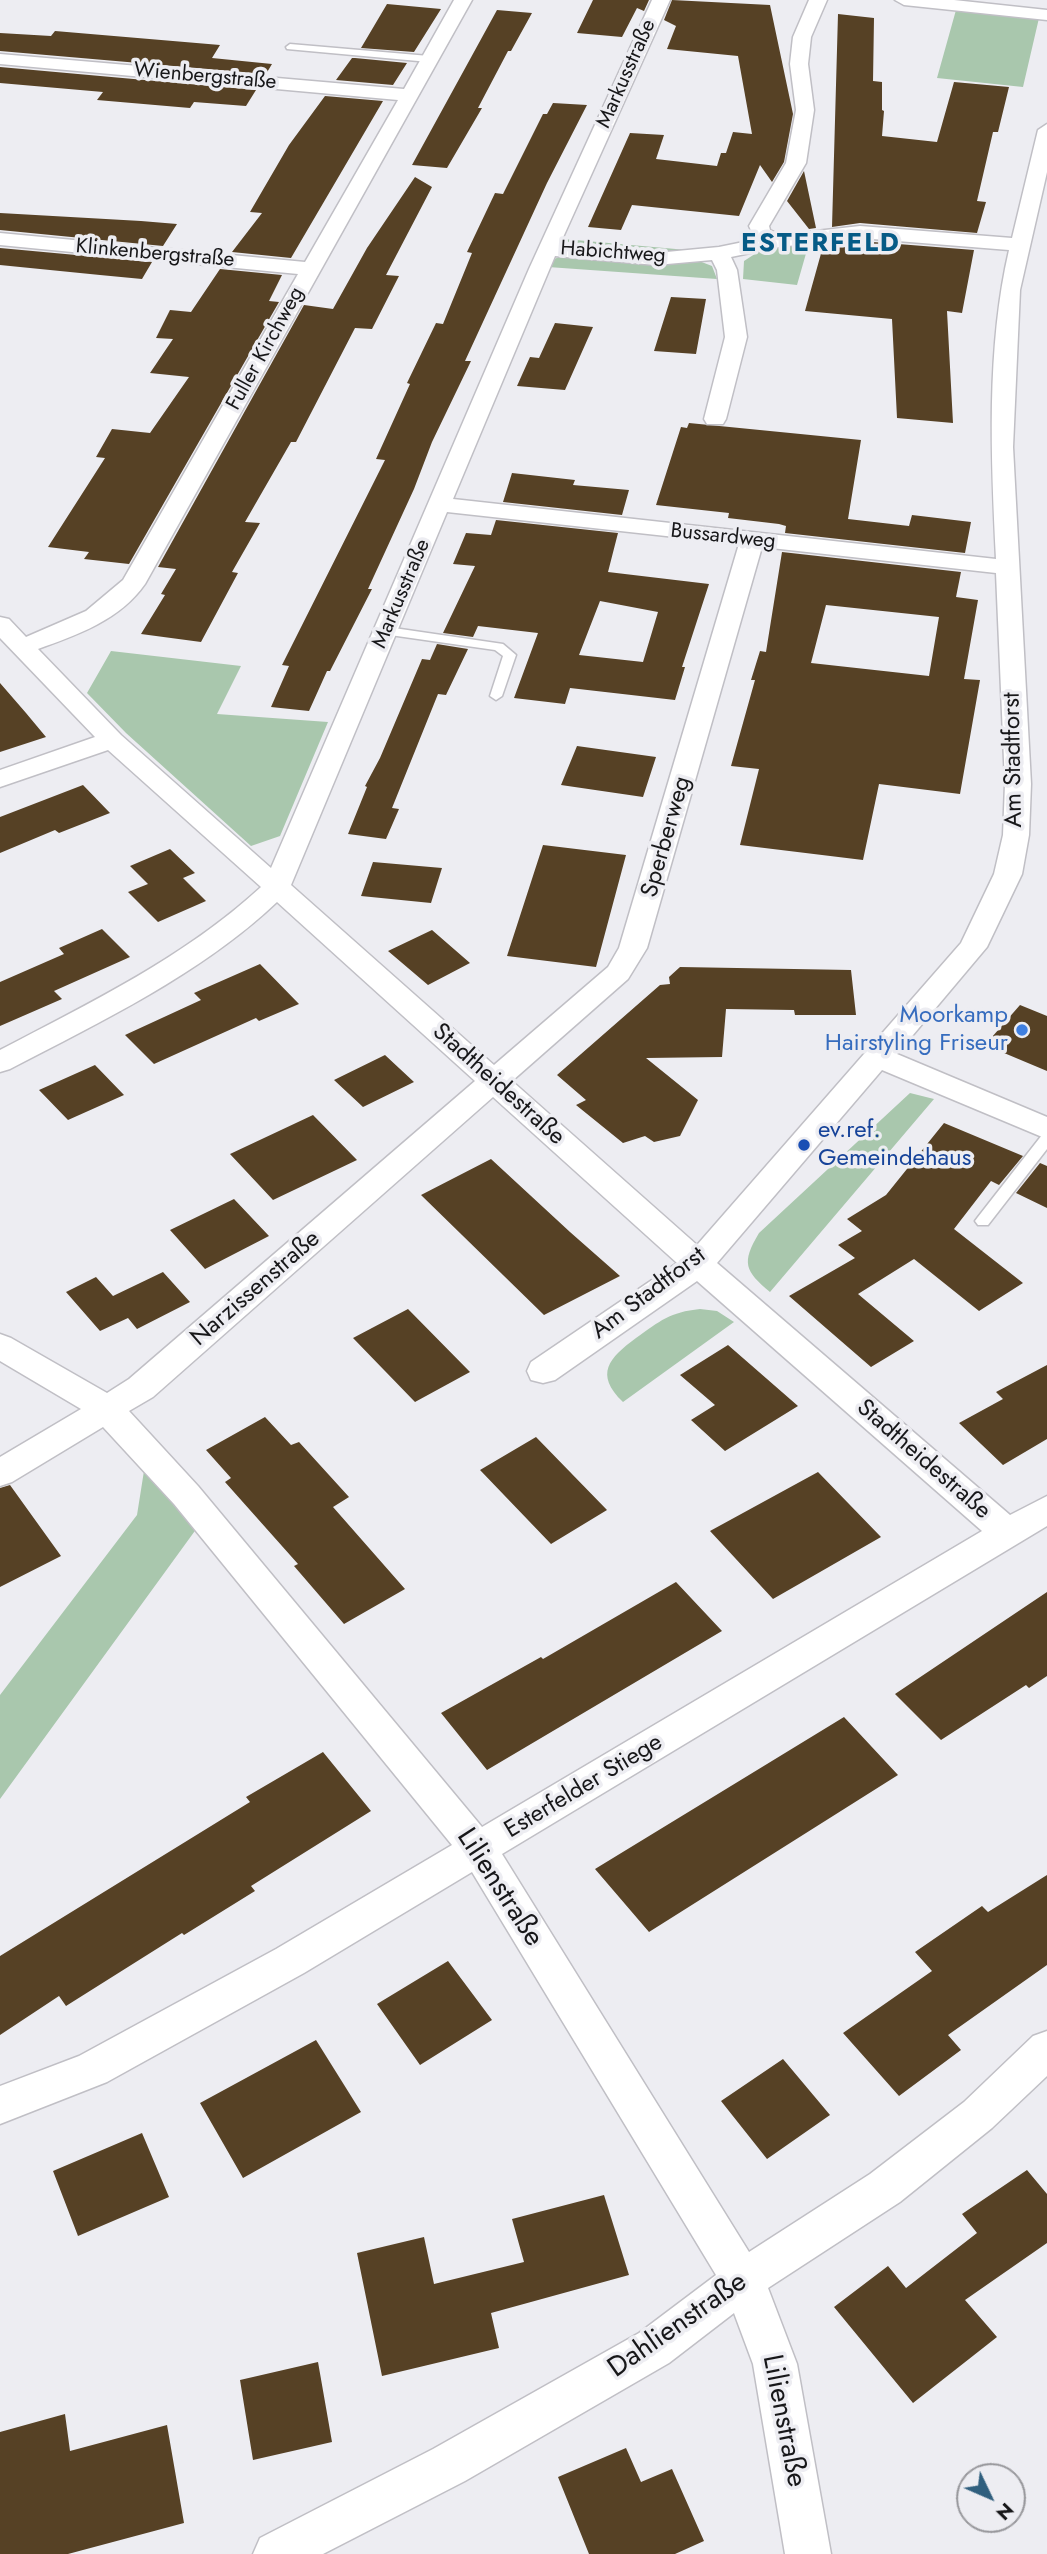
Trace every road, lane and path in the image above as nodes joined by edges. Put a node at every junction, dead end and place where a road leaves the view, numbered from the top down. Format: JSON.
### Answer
{"nodes":[{"id":1,"x":463,"y":0,"type":"edge"},
{"id":2,"x":661,"y":0,"type":"edge"},
{"id":3,"x":818,"y":0,"type":"edge"},
{"id":4,"x":904,"y":0,"type":"edge"},
{"id":5,"x":1047,"y":15,"type":"edge"},
{"id":6,"x":290,"y":47,"type":"dead end"},
{"id":7,"x":0,"y":59,"type":"edge"},
{"id":8,"x":429,"y":59,"type":"junction"},
{"id":9,"x":409,"y":94,"type":"junction"},
{"id":10,"x":1047,"y":130,"type":"edge"},
{"id":11,"x":0,"y":239,"type":"edge"},
{"id":12,"x":779,"y":241,"type":"junction"},
{"id":13,"x":1022,"y":245,"type":"junction"},
{"id":14,"x":549,"y":249,"type":"junction"},
{"id":15,"x":719,"y":253,"type":"junction"},
{"id":16,"x":311,"y":269,"type":"junction"},
{"id":17,"x":715,"y":419,"type":"dead end"},
{"id":18,"x":440,"y":504,"type":"junction"},
{"id":19,"x":752,"y":540,"type":"junction"},
{"id":20,"x":1007,"y":567,"type":"junction"},
{"id":21,"x":0,"y":624,"type":"edge"},
{"id":22,"x":387,"y":631,"type":"junction"},
{"id":23,"x":22,"y":647,"type":"junction"},
{"id":24,"x":496,"y":696,"type":"dead end"},
{"id":25,"x":112,"y":740,"type":"junction"},
{"id":26,"x":0,"y":779,"type":"edge"},
{"id":27,"x":276,"y":888,"type":"junction"},
{"id":28,"x":878,"y":1057,"type":"junction"},
{"id":29,"x":0,"y":1062,"type":"edge"},
{"id":30,"x":495,"y":1082,"type":"junction"},
{"id":31,"x":1047,"y":1129,"type":"edge"},
{"id":32,"x":1047,"y":1139,"type":"edge"},
{"id":33,"x":984,"y":1221,"type":"dead end"},
{"id":34,"x":698,"y":1264,"type":"junction"},
{"id":35,"x":0,"y":1346,"type":"edge"},
{"id":36,"x":543,"y":1371,"type":"dead end"},
{"id":37,"x":106,"y":1408,"type":"junction"},
{"id":38,"x":0,"y":1473,"type":"edge"},
{"id":39,"x":1047,"y":1509,"type":"edge"},
{"id":40,"x":1008,"y":1533,"type":"junction"},
{"id":41,"x":479,"y":1850,"type":"junction"},
{"id":42,"x":1047,"y":2049,"type":"edge"},
{"id":43,"x":0,"y":2105,"type":"edge"},
{"id":44,"x":743,"y":2280,"type":"junction"},
{"id":45,"x":276,"y":2554,"type":"edge"},
{"id":46,"x":808,"y":2554,"type":"edge"}],
"edges":[{"from":1,"to":8,"type":"street","name":"Fuller Kirchweg"},
{"from":2,"to":14,"type":"street","name":"Markusstraße"},
{"from":3,"to":12,"type":"street"},
{"from":4,"to":5,"type":"street"},
{"from":6,"to":8,"type":"lane"},
{"from":7,"to":9,"type":"street","name":"Wienbergstraße"},
{"from":8,"to":9,"type":"street","name":"Fuller Kirchweg"},
{"from":9,"to":16,"type":"street","name":"Fuller Kirchweg"},
{"from":10,"to":13,"type":"street","name":"Am Stadtforst"},
{"from":11,"to":16,"type":"street","name":"Klinkenbergstraße"},
{"from":12,"to":13,"type":"street","name":"Habichtweg"},
{"from":12,"to":15,"type":"street","name":"Habichtweg"},
{"from":13,"to":20,"type":"street","name":"Am Stadtforst"},
{"from":14,"to":15,"type":"street","name":"Habichtweg"},
{"from":14,"to":18,"type":"street","name":"Markusstraße"},
{"from":15,"to":17,"type":"street"},
{"from":16,"to":23,"type":"street","name":"Fuller Kirchweg"},
{"from":18,"to":19,"type":"street","name":"Bussardweg"},
{"from":18,"to":22,"type":"street","name":"Markusstraße"},
{"from":19,"to":20,"type":"street","name":"Bussardweg"},
{"from":19,"to":30,"type":"street","name":"Sperberweg"},
{"from":20,"to":28,"type":"street","name":"Am Stadtforst"},
{"from":21,"to":23,"type":"street","name":"Stadtheidestraße"},
{"from":22,"to":24,"type":"lane"},
{"from":22,"to":27,"type":"street","name":"Markusstraße"},
{"from":23,"to":25,"type":"street","name":"Stadtheidestraße"},
{"from":25,"to":26,"type":"street"},
{"from":25,"to":27,"type":"street","name":"Stadtheidestraße"},
{"from":27,"to":29,"type":"street","name":"Markusstraße"},
{"from":27,"to":30,"type":"street","name":"Stadtheidestraße"},
{"from":28,"to":31,"type":"street"},
{"from":28,"to":34,"type":"street","name":"Am Stadtforst"},
{"from":30,"to":34,"type":"street","name":"Stadtheidestraße"},
{"from":30,"to":37,"type":"street","name":"Narzissenstraße"},
{"from":32,"to":33,"type":"lane"},
{"from":34,"to":36,"type":"street","name":"Am Stadtforst"},
{"from":34,"to":40,"type":"street","name":"Stadtheidestraße"},
{"from":35,"to":37,"type":"street","name":"Lilienstraße"},
{"from":37,"to":38,"type":"street","name":"Narzissenstraße"},
{"from":37,"to":41,"type":"street","name":"Lilienstraße"},
{"from":39,"to":40,"type":"street","name":"Esterfelder Stiege"},
{"from":40,"to":41,"type":"street","name":"Esterfelder Stiege"},
{"from":41,"to":43,"type":"street","name":"Esterfelder Stiege"},
{"from":41,"to":44,"type":"street","name":"Lilienstraße"},
{"from":42,"to":44,"type":"street","name":"Dahlienstraße"},
{"from":44,"to":45,"type":"street","name":"Dahlienstraße"},
{"from":44,"to":46,"type":"street","name":"Lilienstraße"}]}
